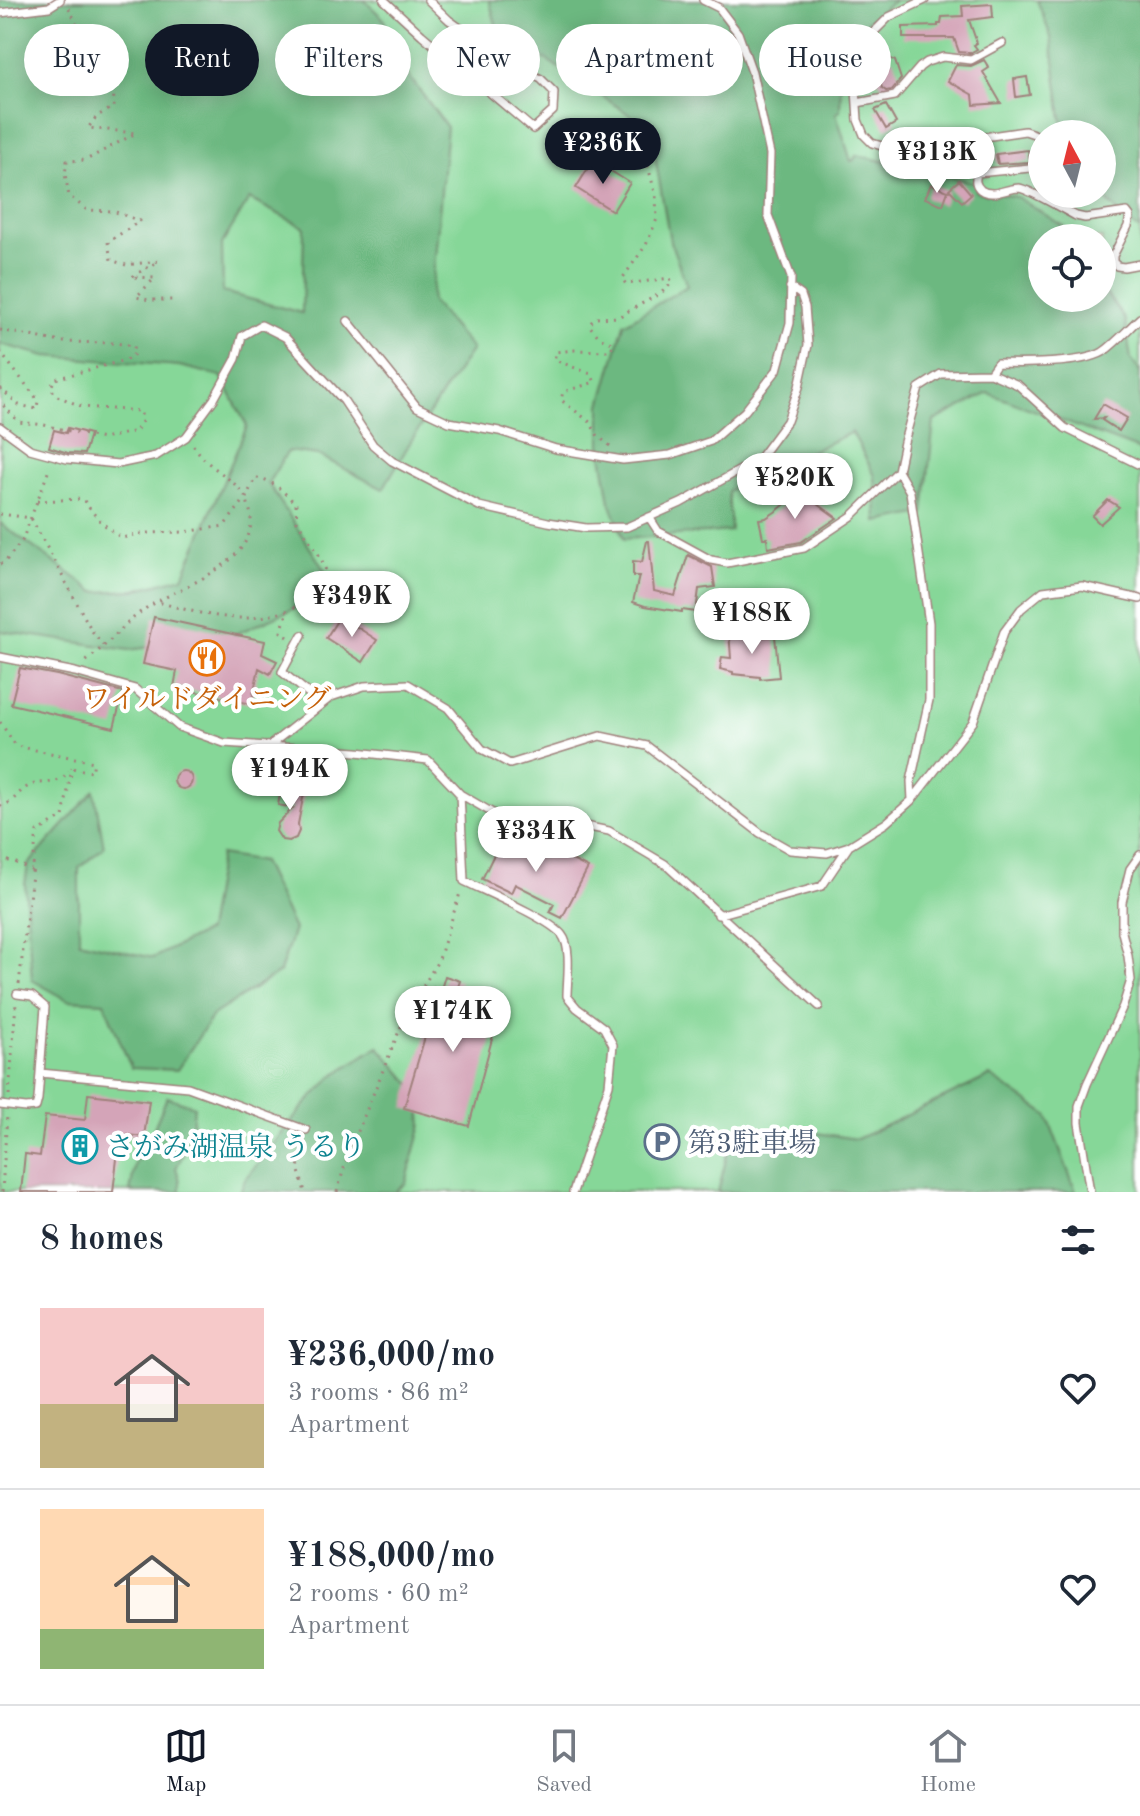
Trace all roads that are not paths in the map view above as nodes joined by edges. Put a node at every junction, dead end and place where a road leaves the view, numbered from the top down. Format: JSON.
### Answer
{"nodes":[{"id":1,"x":60,"y":0,"type":"edge"},
{"id":2,"x":384,"y":0,"type":"edge"},
{"id":3,"x":428,"y":0,"type":"edge"},
{"id":4,"x":703,"y":0,"type":"edge"},
{"id":5,"x":925,"y":0,"type":"edge"},
{"id":6,"x":0,"y":13,"type":"edge"},
{"id":7,"x":1002,"y":43,"type":"dead end"},
{"id":8,"x":857,"y":103,"type":"junction"},
{"id":9,"x":1028,"y":132,"type":"edge"},
{"id":10,"x":1028,"y":168,"type":"edge"},
{"id":11,"x":1028,"y":192,"type":"edge"},
{"id":12,"x":1060,"y":208,"type":"edge"},
{"id":13,"x":1140,"y":264,"type":"edge"},
{"id":14,"x":790,"y":287,"type":"junction"},
{"id":15,"x":1140,"y":318,"type":"edge"},
{"id":16,"x":348,"y":321,"type":"dead end"},
{"id":17,"x":990,"y":373,"type":"junction"},
{"id":18,"x":0,"y":427,"type":"edge"},
{"id":19,"x":1140,"y":465,"type":"edge"},
{"id":20,"x":898,"y":471,"type":"junction"},
{"id":21,"x":649,"y":517,"type":"junction"},
{"id":22,"x":1140,"y":599,"type":"edge"},
{"id":23,"x":302,"y":635,"type":"dead end"},
{"id":24,"x":0,"y":657,"type":"edge"},
{"id":25,"x":322,"y":704,"type":"junction"},
{"id":26,"x":269,"y":746,"type":"junction"},
{"id":27,"x":460,"y":794,"type":"junction"},
{"id":28,"x":912,"y":800,"type":"junction"},
{"id":29,"x":849,"y":846,"type":"junction"},
{"id":30,"x":1140,"y":855,"type":"edge"},
{"id":31,"x":718,"y":915,"type":"junction"},
{"id":32,"x":17,"y":994,"type":"road end"},
{"id":33,"x":819,"y":1006,"type":"dead end"},
{"id":34,"x":40,"y":1073,"type":"junction"},
{"id":35,"x":4,"y":1105,"type":"edge"},
{"id":36,"x":306,"y":1130,"type":"road end"},
{"id":37,"x":573,"y":1192,"type":"edge"},
{"id":38,"x":1090,"y":1192,"type":"edge"}],
"edges":[{"from":1,"to":6,"type":"lane"},
{"from":2,"to":3,"type":"lane"},
{"from":4,"to":14,"type":"lane"},
{"from":5,"to":8,"type":"lane"},
{"from":7,"to":8,"type":"lane"},
{"from":8,"to":9,"type":"lane"},
{"from":10,"to":11,"type":"lane"},
{"from":12,"to":13,"type":"lane"},
{"from":14,"to":16,"type":"lane"},
{"from":14,"to":21,"type":"lane"},
{"from":15,"to":17,"type":"lane"},
{"from":17,"to":19,"type":"lane"},
{"from":17,"to":20,"type":"lane"},
{"from":18,"to":21,"type":"lane"},
{"from":20,"to":21,"type":"lane"},
{"from":20,"to":28,"type":"lane"},
{"from":22,"to":28,"type":"lane"},
{"from":23,"to":25,"type":"lane"},
{"from":24,"to":26,"type":"lane"},
{"from":25,"to":26,"type":"lane"},
{"from":25,"to":29,"type":"lane"},
{"from":26,"to":27,"type":"lane"},
{"from":27,"to":31,"type":"lane"},
{"from":27,"to":37,"type":"lane"},
{"from":28,"to":29,"type":"lane"},
{"from":29,"to":31,"type":"lane"},
{"from":30,"to":38,"type":"lane"},
{"from":31,"to":33,"type":"lane"},
{"from":32,"to":34,"type":"lane"},
{"from":34,"to":35,"type":"lane"},
{"from":34,"to":36,"type":"lane"}]}
